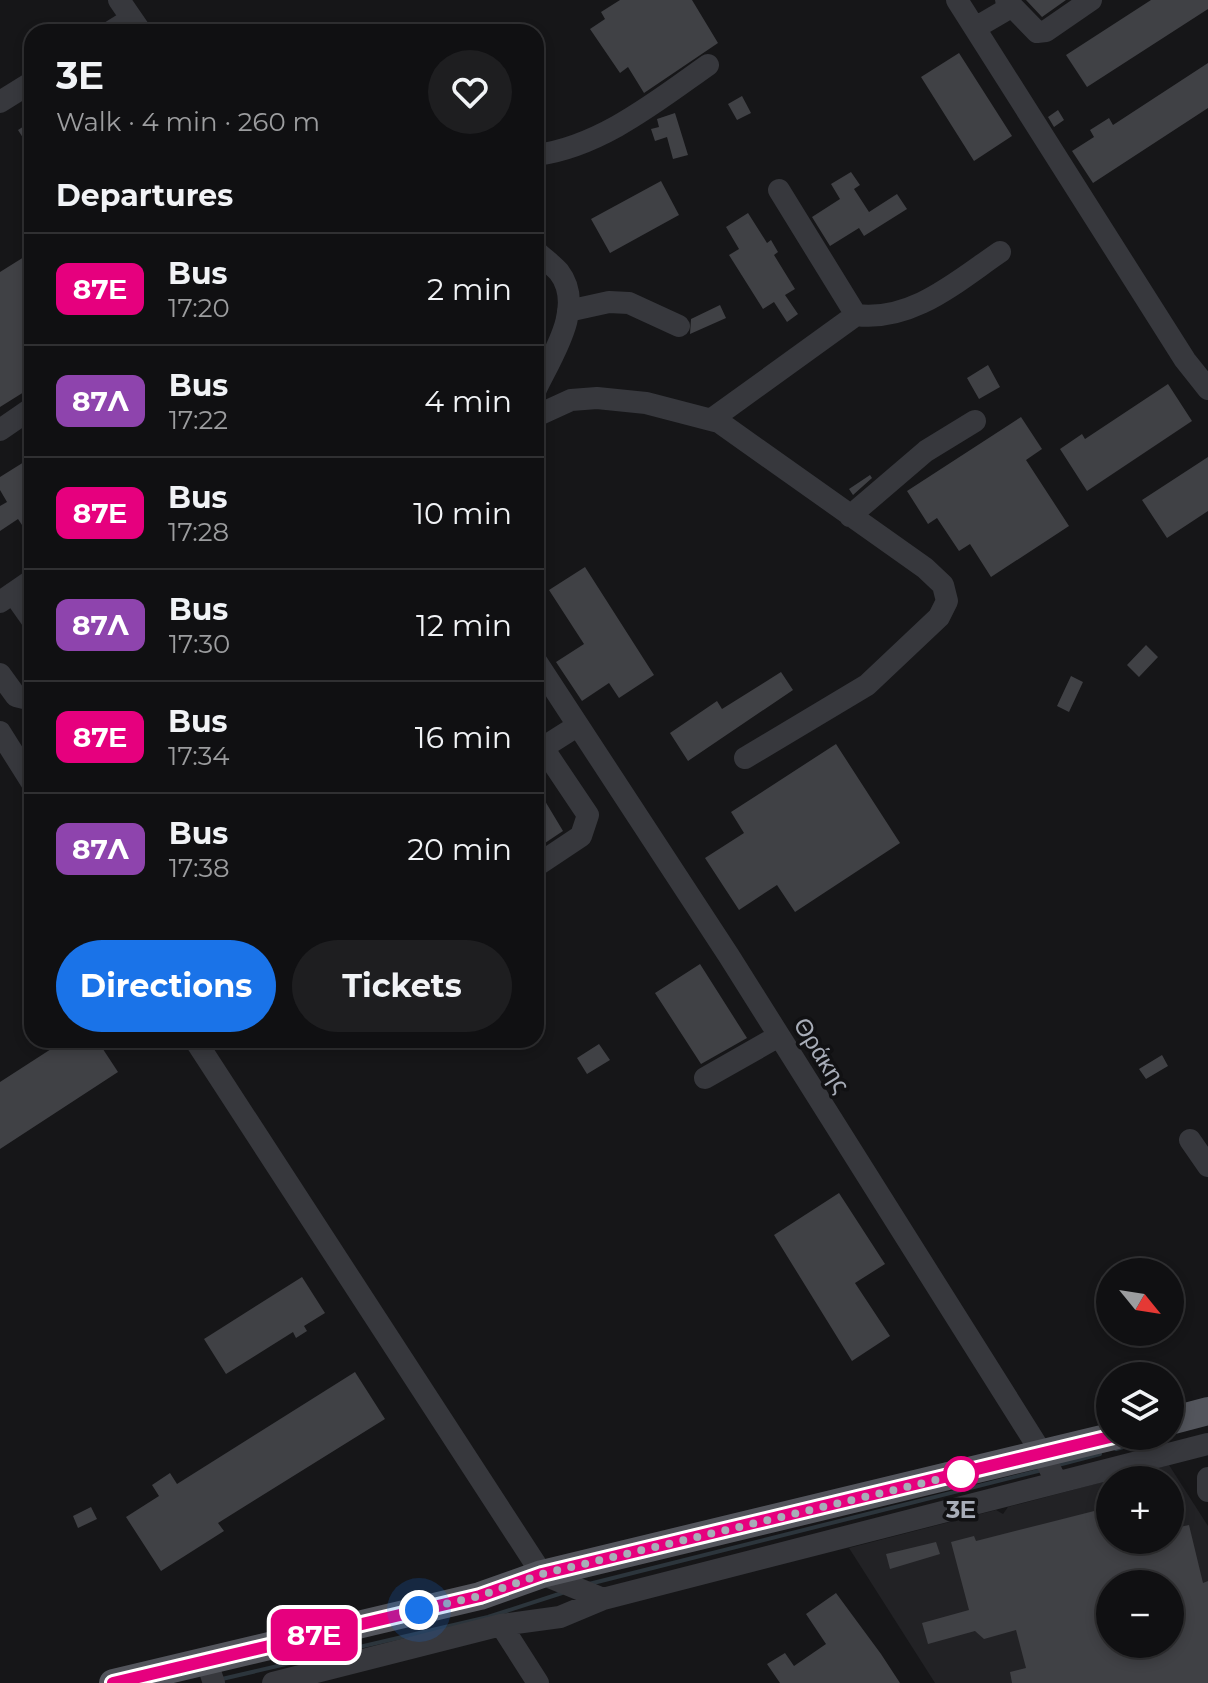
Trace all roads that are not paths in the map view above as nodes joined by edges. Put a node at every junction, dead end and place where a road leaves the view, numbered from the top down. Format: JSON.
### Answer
{"nodes":[{"id":1,"x":957,"y":0,"type":"edge"},
{"id":2,"x":1091,"y":0,"type":"edge"},
{"id":3,"x":1009,"y":3,"type":"edge"},
{"id":4,"x":975,"y":28,"type":"junction"},
{"id":5,"x":708,"y":65,"type":"dead end"},
{"id":6,"x":24,"y":87,"type":"edge"},
{"id":7,"x":0,"y":102,"type":"edge"},
{"id":8,"x":544,"y":154,"type":"edge"},
{"id":9,"x":779,"y":190,"type":"dead end"},
{"id":10,"x":1000,"y":252,"type":"dead end"},
{"id":11,"x":544,"y":258,"type":"edge"},
{"id":12,"x":568,"y":311,"type":"junction"},
{"id":13,"x":856,"y":315,"type":"junction"},
{"id":14,"x":679,"y":326,"type":"dead end"},
{"id":15,"x":544,"y":372,"type":"edge"},
{"id":16,"x":1208,"y":389,"type":"edge"},
{"id":17,"x":544,"y":412,"type":"edge"},
{"id":18,"x":24,"y":414,"type":"edge"},
{"id":19,"x":712,"y":419,"type":"junction"},
{"id":20,"x":975,"y":421,"type":"dead end"},
{"id":21,"x":0,"y":430,"type":"edge"},
{"id":22,"x":850,"y":516,"type":"junction"},
{"id":23,"x":0,"y":674,"type":"edge"},
{"id":24,"x":544,"y":674,"type":"edge"},
{"id":25,"x":24,"y":698,"type":"edge"},
{"id":26,"x":577,"y":726,"type":"junction"},
{"id":27,"x":0,"y":732,"type":"edge"},
{"id":28,"x":544,"y":747,"type":"edge"},
{"id":29,"x":544,"y":757,"type":"edge"},
{"id":30,"x":745,"y":758,"type":"dead end"},
{"id":31,"x":24,"y":770,"type":"edge"},
{"id":32,"x":544,"y":861,"type":"edge"},
{"id":33,"x":779,"y":1036,"type":"junction"},
{"id":34,"x":200,"y":1048,"type":"edge"},
{"id":35,"x":705,"y":1078,"type":"dead end"},
{"id":36,"x":1190,"y":1140,"type":"dead end"},
{"id":37,"x":1208,"y":1166,"type":"edge"},
{"id":38,"x":1208,"y":1411,"type":"edge"},
{"id":39,"x":1184,"y":1417,"type":"edge"},
{"id":40,"x":1096,"y":1441,"type":"edge"},
{"id":41,"x":1208,"y":1444,"type":"edge"},
{"id":42,"x":1043,"y":1455,"type":"junction"},
{"id":43,"x":1208,"y":1478,"type":"edge"},
{"id":44,"x":1056,"y":1481,"type":"junction"},
{"id":45,"x":1208,"y":1491,"type":"edge"},
{"id":46,"x":542,"y":1574,"type":"junction"},
{"id":47,"x":603,"y":1599,"type":"junction"},
{"id":48,"x":501,"y":1625,"type":"junction"},
{"id":49,"x":210,"y":1671,"type":"edge"},
{"id":50,"x":113,"y":1683,"type":"edge"},
{"id":51,"x":273,"y":1683,"type":"edge"},
{"id":52,"x":538,"y":1683,"type":"edge"}],
"edges":[{"from":1,"to":4,"type":"street"},
{"from":2,"to":3,"type":"street"},
{"from":3,"to":4,"type":"street"},
{"from":4,"to":16,"type":"street"},
{"from":5,"to":8,"type":"street"},
{"from":6,"to":7,"type":"street"},
{"from":9,"to":13,"type":"street"},
{"from":10,"to":13,"type":"street"},
{"from":11,"to":12,"type":"street"},
{"from":12,"to":14,"type":"street"},
{"from":12,"to":15,"type":"street"},
{"from":13,"to":19,"type":"street"},
{"from":17,"to":19,"type":"street"},
{"from":18,"to":21,"type":"street"},
{"from":19,"to":22,"type":"street"},
{"from":20,"to":22,"type":"street"},
{"from":22,"to":30,"type":"street"},
{"from":23,"to":25,"type":"street"},
{"from":24,"to":26,"type":"street","name":"Θράκης"},
{"from":26,"to":28,"type":"street"},
{"from":26,"to":33,"type":"street","name":"Θράκης"},
{"from":27,"to":31,"type":"street"},
{"from":29,"to":32,"type":"street"},
{"from":33,"to":35,"type":"street"},
{"from":33,"to":42,"type":"street","name":"Θράκης"},
{"from":34,"to":46,"type":"street"},
{"from":36,"to":37,"type":"street"},
{"from":38,"to":39,"type":"main road"},
{"from":40,"to":42,"type":"main road"},
{"from":41,"to":44,"type":"street"},
{"from":42,"to":44,"type":"street","name":"Θράκης"},
{"from":42,"to":46,"type":"main road"},
{"from":43,"to":45,"type":"street"},
{"from":44,"to":47,"type":"street"},
{"from":46,"to":47,"type":"street"},
{"from":46,"to":49,"type":"main road"},
{"from":47,"to":48,"type":"street"},
{"from":48,"to":51,"type":"street"},
{"from":48,"to":52,"type":"street"},
{"from":49,"to":50,"type":"main road"}]}
